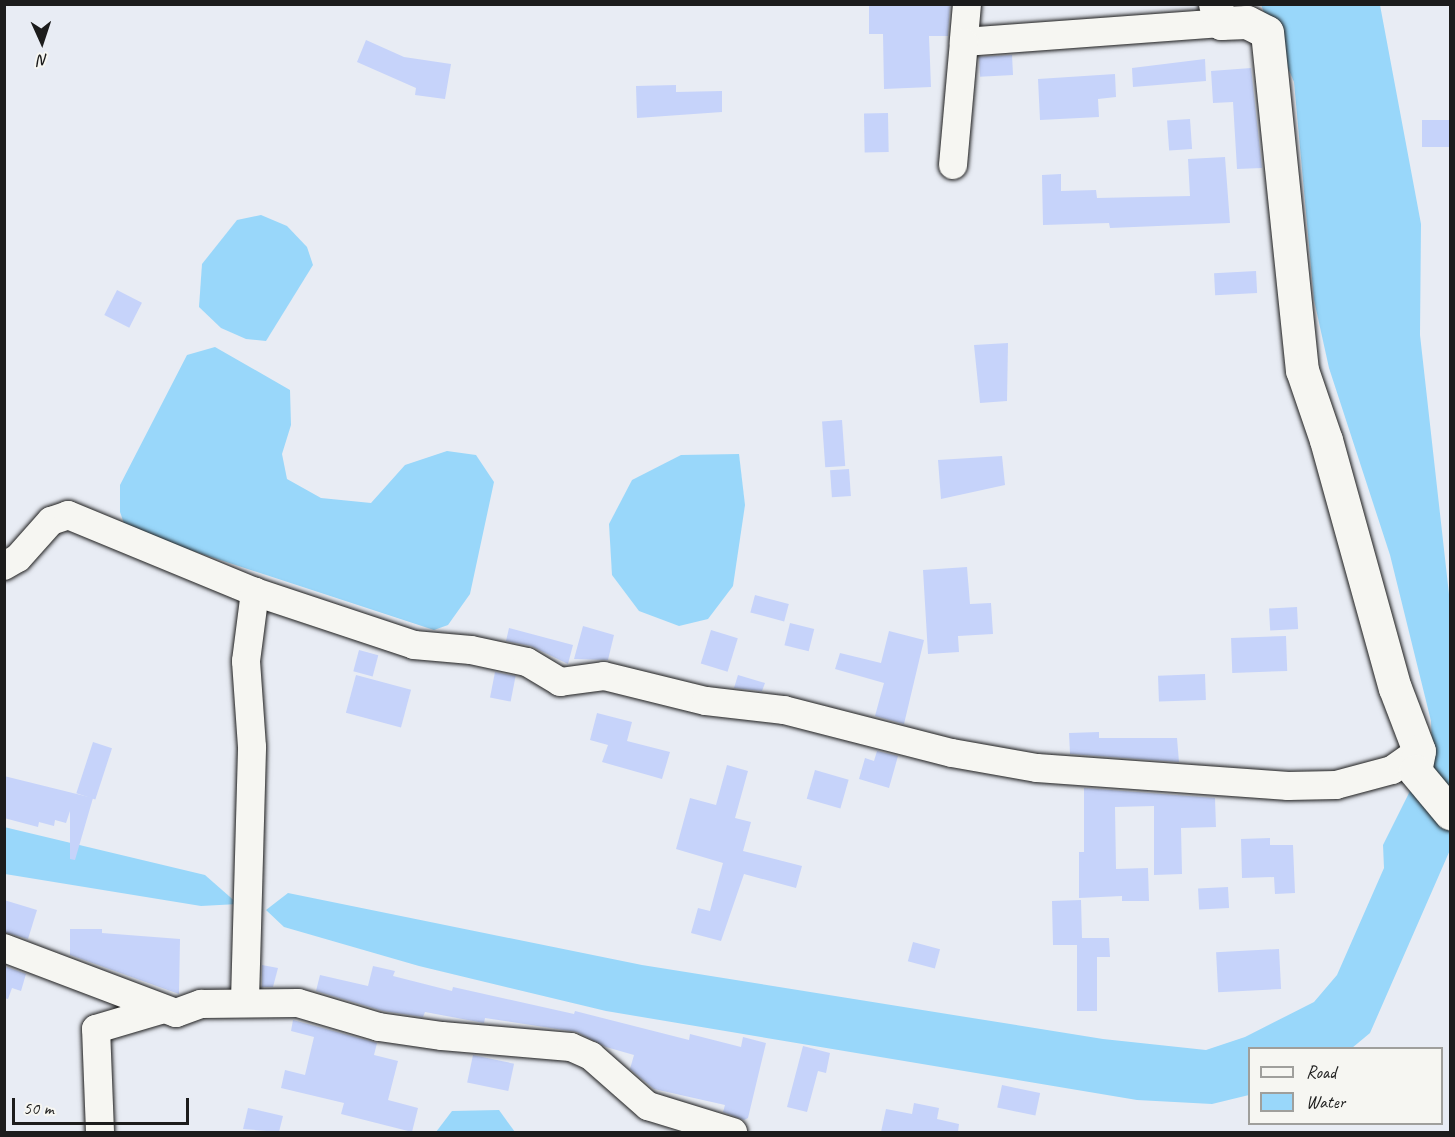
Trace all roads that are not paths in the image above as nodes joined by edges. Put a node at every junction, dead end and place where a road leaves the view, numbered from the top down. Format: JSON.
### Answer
{"nodes":[{"id":1,"x":967,"y":4,"type":"edge"},
{"id":2,"x":1218,"y":14,"type":"edge"},
{"id":3,"x":964,"y":42,"type":"junction"},
{"id":4,"x":953,"y":165,"type":"dead end"},
{"id":5,"x":4,"y":566,"type":"edge"},
{"id":6,"x":255,"y":592,"type":"junction"},
{"id":7,"x":1417,"y":761,"type":"junction"},
{"id":8,"x":1450,"y":813,"type":"edge"},
{"id":9,"x":4,"y":948,"type":"edge"},
{"id":10,"x":245,"y":1000,"type":"junction"},
{"id":11,"x":160,"y":1010,"type":"junction"},
{"id":12,"x":100,"y":1132,"type":"edge"},
{"id":13,"x":733,"y":1132,"type":"edge"}],
"edges":[{"from":1,"to":3,"type":"street"},
{"from":2,"to":3,"type":"street"},
{"from":2,"to":7,"type":"street"},
{"from":3,"to":4,"type":"street"},
{"from":5,"to":6,"type":"street"},
{"from":6,"to":7,"type":"street"},
{"from":6,"to":10,"type":"street"},
{"from":7,"to":8,"type":"street"},
{"from":9,"to":11,"type":"street"},
{"from":10,"to":11,"type":"street"},
{"from":10,"to":13,"type":"street"},
{"from":11,"to":12,"type":"street"}]}
